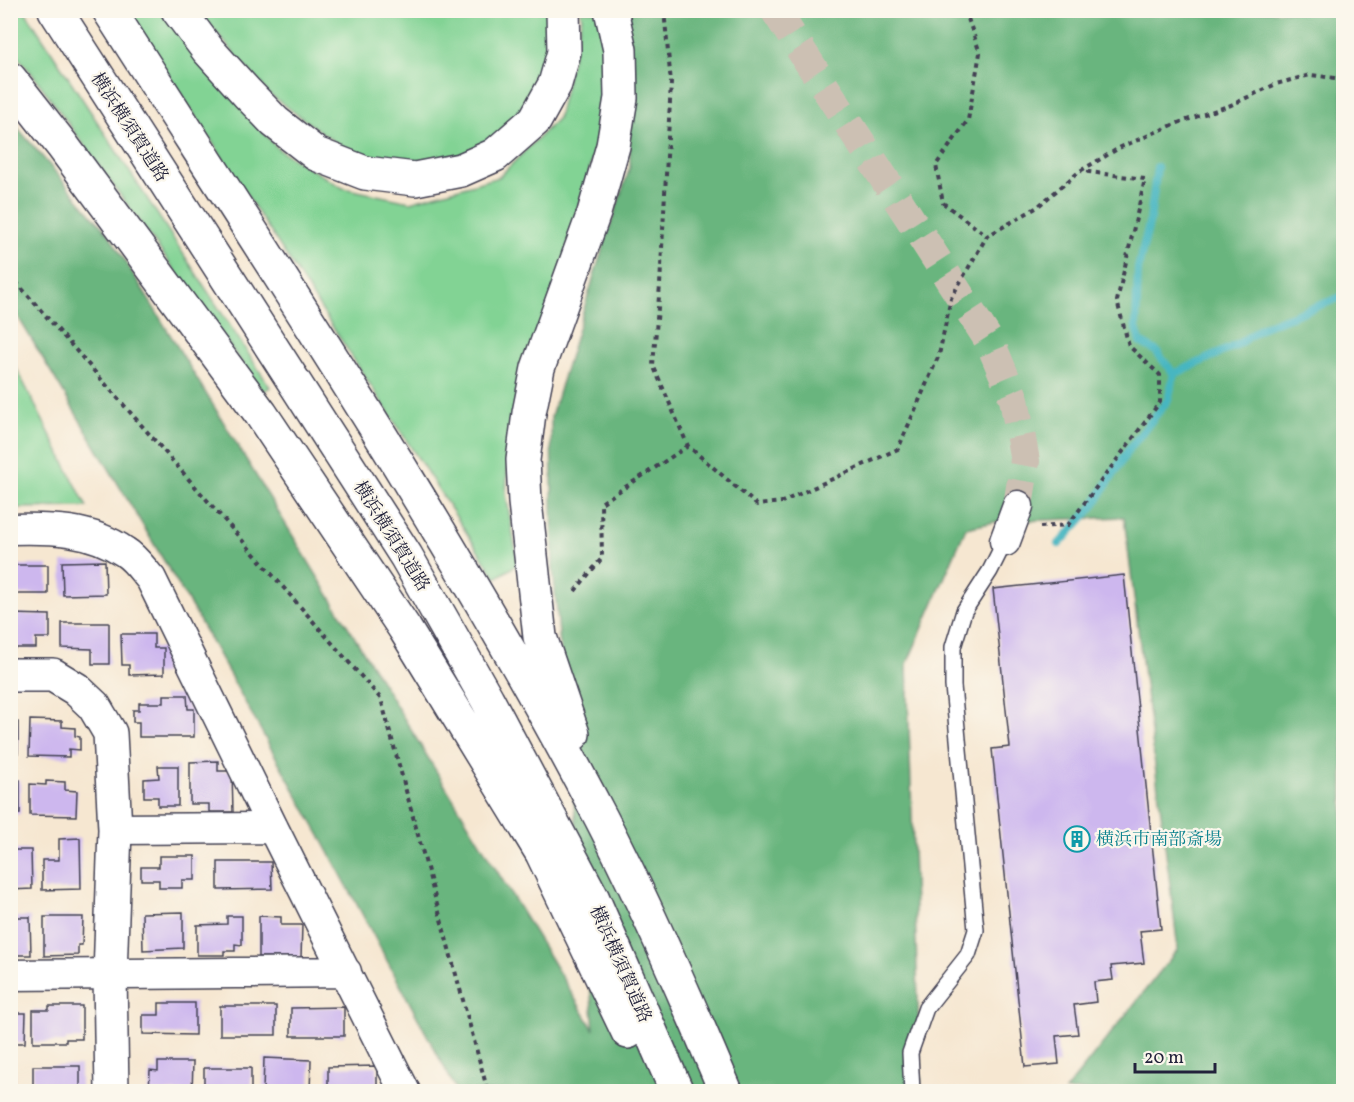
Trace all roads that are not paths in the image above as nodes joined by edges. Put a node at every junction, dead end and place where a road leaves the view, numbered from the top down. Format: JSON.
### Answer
{"nodes":[{"id":1,"x":55,"y":10,"type":"edge"},
{"id":2,"x":109,"y":10,"type":"edge"},
{"id":3,"x":178,"y":10,"type":"edge"},
{"id":4,"x":563,"y":10,"type":"edge"},
{"id":5,"x":611,"y":10,"type":"edge"},
{"id":6,"x":10,"y":79,"type":"edge"},
{"id":7,"x":1012,"y":525,"type":"road end"},
{"id":8,"x":10,"y":529,"type":"edge"},
{"id":9,"x":10,"y":675,"type":"edge"},
{"id":10,"x":602,"y":819,"type":"junction"},
{"id":11,"x":273,"y":828,"type":"junction"},
{"id":12,"x":115,"y":830,"type":"junction"},
{"id":13,"x":346,"y":972,"type":"junction"},
{"id":14,"x":10,"y":975,"type":"edge"},
{"id":15,"x":110,"y":976,"type":"junction"},
{"id":16,"x":112,"y":1092,"type":"edge"},
{"id":17,"x":405,"y":1092,"type":"edge"},
{"id":18,"x":654,"y":1092,"type":"edge"},
{"id":19,"x":677,"y":1092,"type":"edge"},
{"id":20,"x":726,"y":1092,"type":"edge"},
{"id":21,"x":912,"y":1092,"type":"edge"}],
"edges":[{"from":1,"to":19,"type":"main road","name":"横浜横須賀道路"},
{"from":2,"to":10,"type":"main road"},
{"from":3,"to":4,"type":"main road"},
{"from":5,"to":10,"type":"main road"},
{"from":6,"to":18,"type":"main road"},
{"from":7,"to":21,"type":"lane"},
{"from":8,"to":11,"type":"street"},
{"from":9,"to":12,"type":"main road"},
{"from":10,"to":20,"type":"main road"},
{"from":11,"to":12,"type":"street"},
{"from":11,"to":13,"type":"street"},
{"from":12,"to":15,"type":"main road"},
{"from":13,"to":15,"type":"street"},
{"from":13,"to":17,"type":"street"},
{"from":14,"to":15,"type":"street"},
{"from":15,"to":16,"type":"main road"}]}
